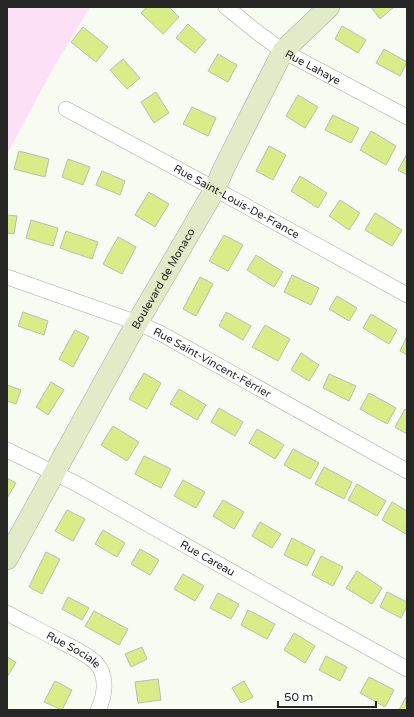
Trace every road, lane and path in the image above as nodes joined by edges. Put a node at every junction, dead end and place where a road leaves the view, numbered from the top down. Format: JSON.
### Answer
{"nodes":[{"id":1,"x":226,"y":7,"type":"edge"},
{"id":2,"x":329,"y":7,"type":"edge"},
{"id":3,"x":283,"y":51,"type":"junction"},
{"id":4,"x":66,"y":109,"type":"dead end"},
{"id":5,"x":407,"y":117,"type":"edge"},
{"id":6,"x":215,"y":189,"type":"junction"},
{"id":7,"x":7,"y":277,"type":"edge"},
{"id":8,"x":407,"y":296,"type":"edge"},
{"id":9,"x":138,"y":323,"type":"junction"},
{"id":10,"x":7,"y":450,"type":"edge"},
{"id":11,"x":407,"y":471,"type":"edge"},
{"id":12,"x":54,"y":473,"type":"junction"},
{"id":13,"x":7,"y":559,"type":"edge"},
{"id":14,"x":7,"y":613,"type":"edge"},
{"id":15,"x":407,"y":669,"type":"edge"},
{"id":16,"x":98,"y":710,"type":"edge"}],
"edges":[{"from":1,"to":3,"type":"street","name":"Rue Lahaye"},
{"from":2,"to":3,"type":"street","name":"Boulevard de Monaco"},
{"from":3,"to":5,"type":"street","name":"Rue Lahaye"},
{"from":3,"to":6,"type":"street","name":"Boulevard de Monaco"},
{"from":4,"to":6,"type":"street","name":"Rue Saint-Louis-De-France"},
{"from":6,"to":8,"type":"street","name":"Rue Saint-Louis-De-France"},
{"from":6,"to":9,"type":"street","name":"Boulevard de Monaco"},
{"from":7,"to":9,"type":"street","name":"Rue Saint-Vincent-Férrier"},
{"from":9,"to":11,"type":"street","name":"Rue Saint-Vincent-Férrier"},
{"from":9,"to":12,"type":"street","name":"Boulevard de Monaco"},
{"from":10,"to":12,"type":"street","name":"Rue Careau"},
{"from":12,"to":13,"type":"street","name":"Boulevard de Monaco"},
{"from":12,"to":15,"type":"street","name":"Rue Careau"},
{"from":14,"to":16,"type":"street","name":"Rue Sociale"}]}
